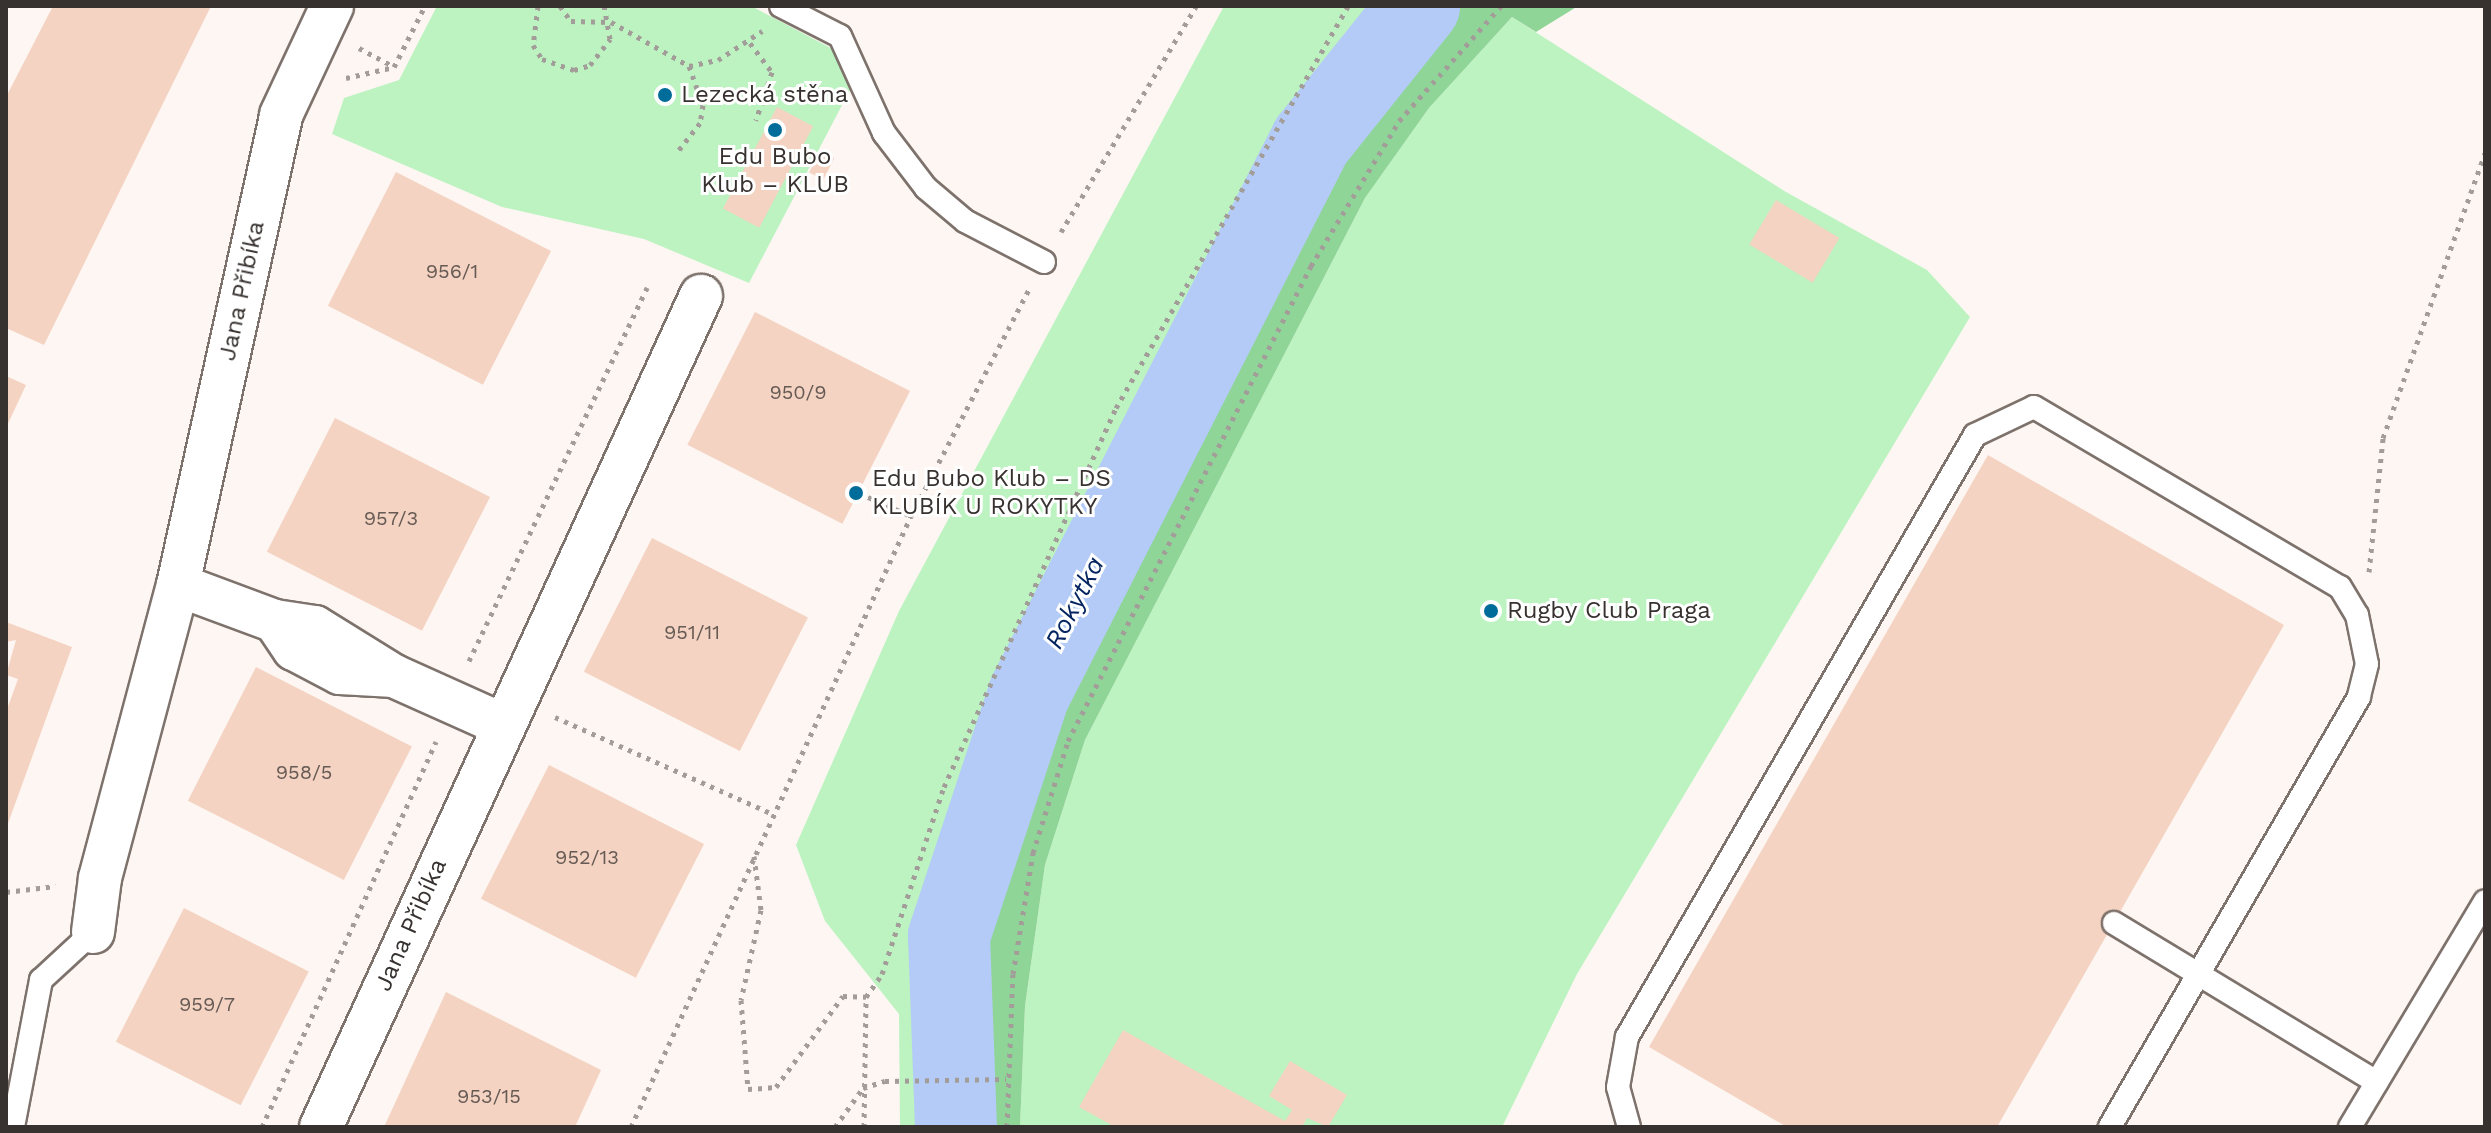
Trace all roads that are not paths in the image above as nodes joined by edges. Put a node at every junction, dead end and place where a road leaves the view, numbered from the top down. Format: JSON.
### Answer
{"nodes":[{"id":1,"x":332,"y":6,"type":"edge"},
{"id":2,"x":783,"y":7,"type":"edge"},
{"id":3,"x":1044,"y":262,"type":"road end"},
{"id":4,"x":701,"y":296,"type":"dead end"},
{"id":5,"x":178,"y":585,"type":"junction"},
{"id":6,"x":507,"y":711,"type":"junction"},
{"id":7,"x":2485,"y":901,"type":"edge"},
{"id":8,"x":2114,"y":923,"type":"dead end"},
{"id":9,"x":93,"y":932,"type":"joint"},
{"id":10,"x":2201,"y":976,"type":"junction"},
{"id":11,"x":2377,"y":1082,"type":"junction"},
{"id":12,"x":13,"y":1127,"type":"edge"},
{"id":13,"x":321,"y":1127,"type":"edge"},
{"id":14,"x":1629,"y":1127,"type":"edge"},
{"id":15,"x":2110,"y":1127,"type":"edge"},
{"id":16,"x":2350,"y":1127,"type":"edge"}],
"edges":[{"from":1,"to":5,"type":"street","name":"Jana Přibíka"},
{"from":2,"to":3,"type":"lane"},
{"from":4,"to":6,"type":"street","name":"Jana Přibíka"},
{"from":5,"to":6,"type":"street"},
{"from":5,"to":9,"type":"street","name":"Jana Přibíka"},
{"from":6,"to":13,"type":"street","name":"Jana Přibíka"},
{"from":7,"to":11,"type":"lane"},
{"from":8,"to":10,"type":"lane"},
{"from":9,"to":12,"type":"lane"},
{"from":10,"to":11,"type":"lane"},
{"from":10,"to":14,"type":"lane"},
{"from":10,"to":15,"type":"lane"},
{"from":11,"to":16,"type":"lane"}]}
